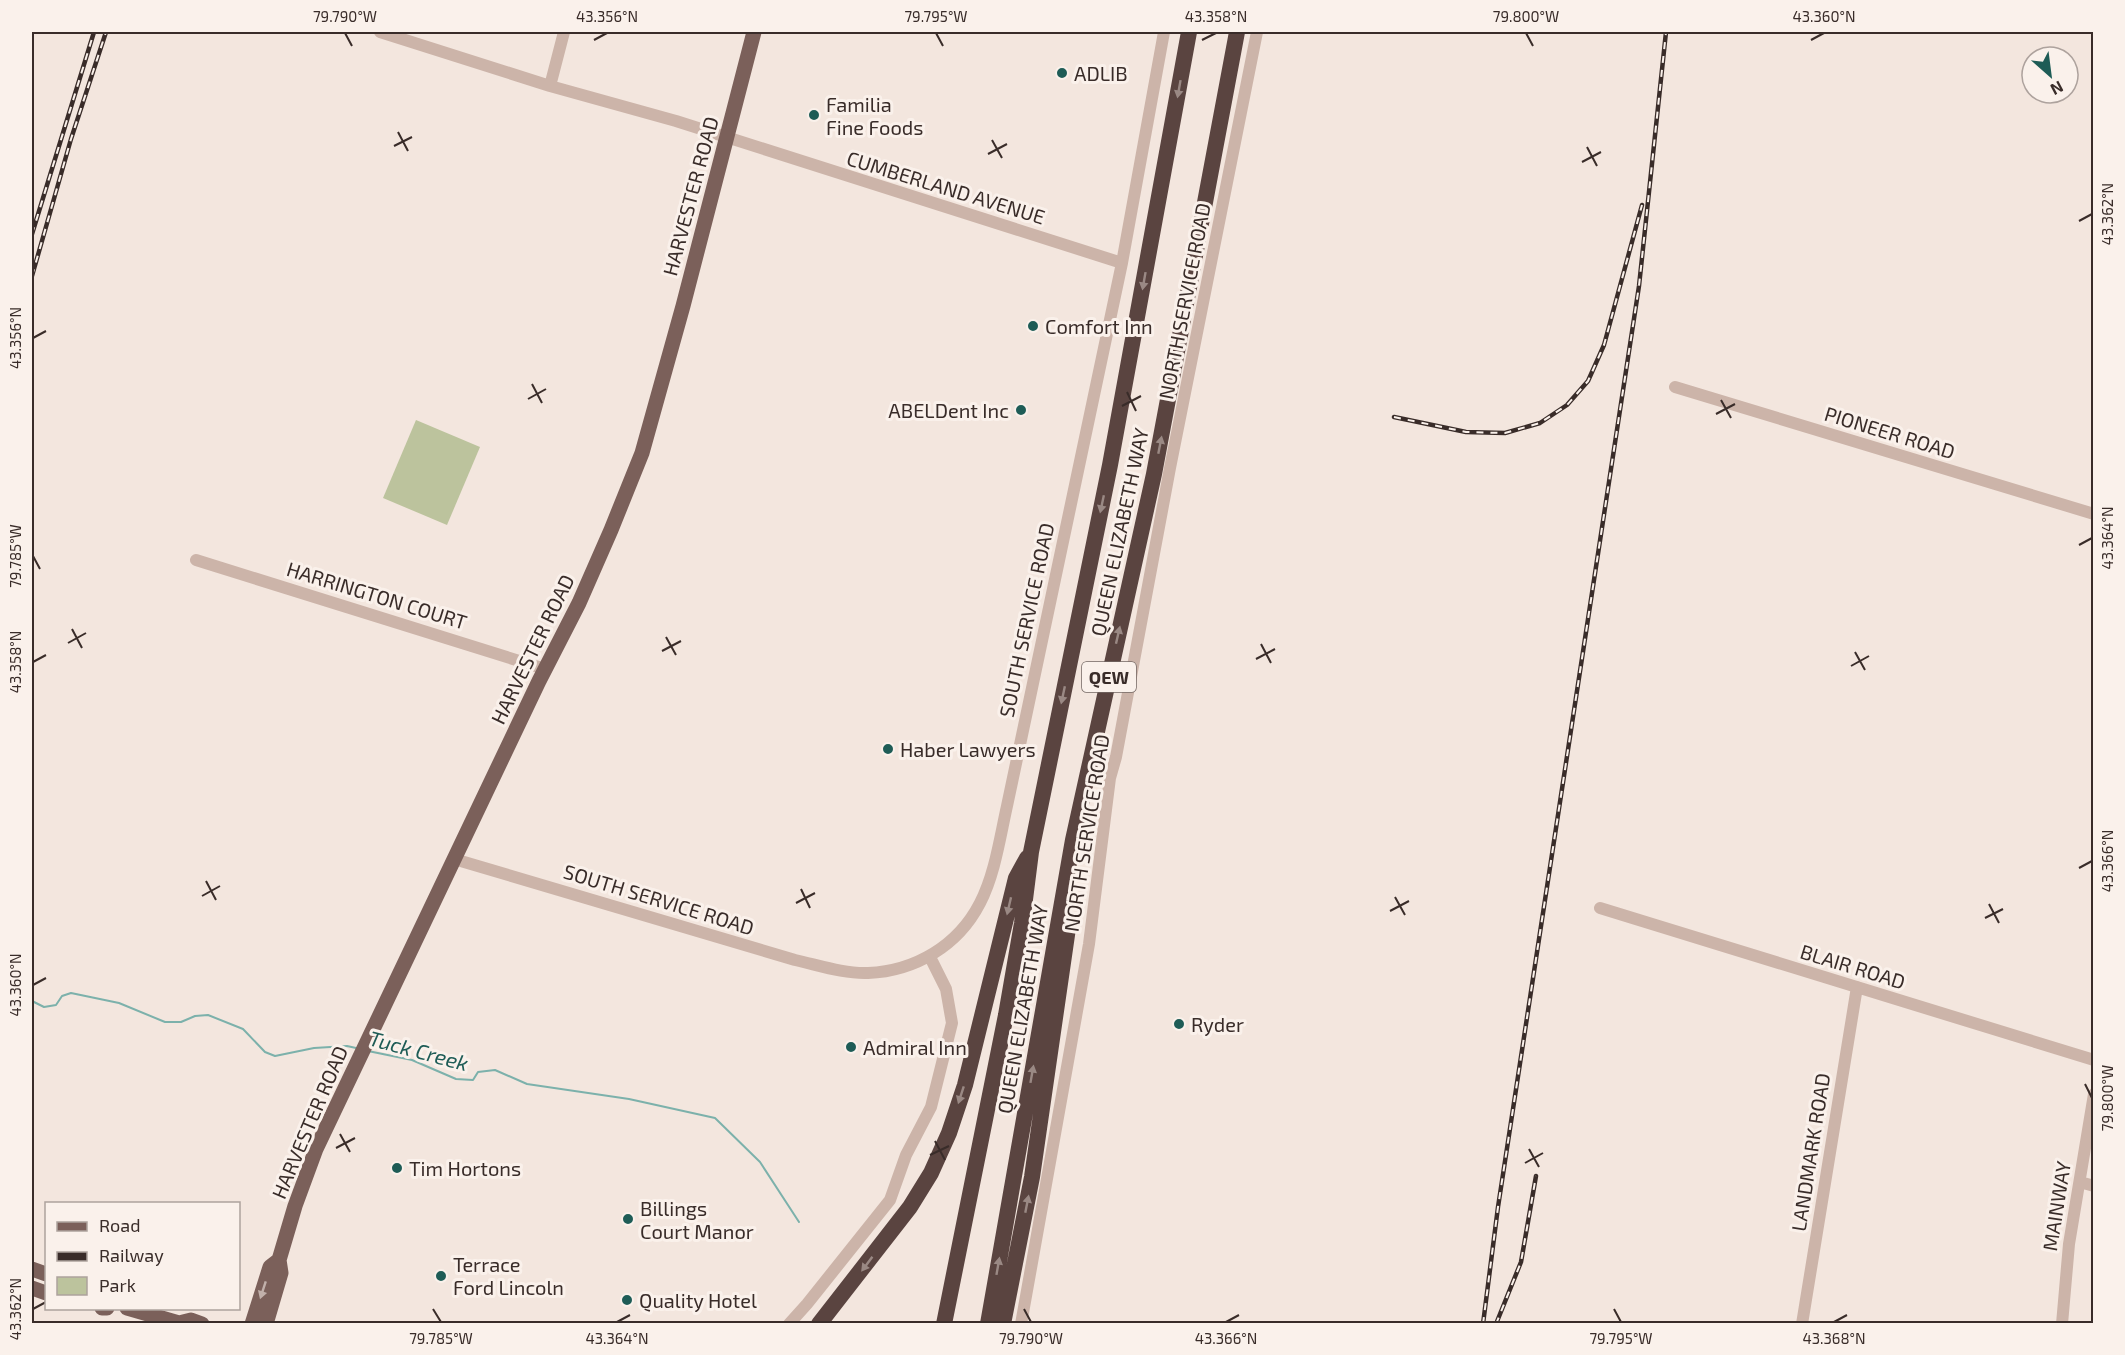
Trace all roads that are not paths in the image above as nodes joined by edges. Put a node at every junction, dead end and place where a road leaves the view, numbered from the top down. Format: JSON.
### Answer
{"nodes":[{"id":1,"x":380,"y":32,"type":"edge"},
{"id":2,"x":564,"y":32,"type":"edge"},
{"id":3,"x":754,"y":32,"type":"edge"},
{"id":4,"x":1164,"y":32,"type":"edge"},
{"id":5,"x":1189,"y":32,"type":"edge"},
{"id":6,"x":1237,"y":32,"type":"edge"},
{"id":7,"x":1257,"y":32,"type":"edge"},
{"id":8,"x":550,"y":86,"type":"junction"},
{"id":9,"x":726,"y":139,"type":"junction"},
{"id":10,"x":1122,"y":263,"type":"junction"},
{"id":11,"x":1675,"y":387,"type":"dead end"},
{"id":12,"x":2094,"y":514,"type":"edge"},
{"id":13,"x":196,"y":560,"type":"dead end"},
{"id":14,"x":545,"y":669,"type":"junction"},
{"id":15,"x":1072,"y":840,"type":"junction"},
{"id":16,"x":1031,"y":852,"type":"junction"},
{"id":17,"x":454,"y":859,"type":"junction"},
{"id":18,"x":1600,"y":908,"type":"dead end"},
{"id":19,"x":930,"y":957,"type":"junction"},
{"id":20,"x":1857,"y":987,"type":"junction"},
{"id":21,"x":2094,"y":1060,"type":"edge"},
{"id":22,"x":2094,"y":1094,"type":"edge"},
{"id":23,"x":2080,"y":1182,"type":"junction"},
{"id":24,"x":2094,"y":1186,"type":"edge"},
{"id":25,"x":279,"y":1260,"type":"junction"},
{"id":26,"x":135,"y":1310,"type":"edge"},
{"id":27,"x":180,"y":1323,"type":"edge"},
{"id":28,"x":202,"y":1323,"type":"edge"},
{"id":29,"x":252,"y":1323,"type":"edge"},
{"id":30,"x":266,"y":1323,"type":"edge"},
{"id":31,"x":789,"y":1323,"type":"edge"},
{"id":32,"x":819,"y":1323,"type":"edge"},
{"id":33,"x":944,"y":1323,"type":"edge"},
{"id":34,"x":988,"y":1323,"type":"edge"},
{"id":35,"x":1003,"y":1323,"type":"edge"},
{"id":36,"x":1021,"y":1323,"type":"edge"},
{"id":37,"x":1803,"y":1323,"type":"edge"},
{"id":38,"x":2062,"y":1323,"type":"edge"}],
"edges":[{"from":1,"to":8,"type":"street","name":"CUMBERLAND AVENUE"},
{"from":2,"to":8,"type":"street"},
{"from":3,"to":9,"type":"main road","name":"HARVESTER ROAD"},
{"from":4,"to":10,"type":"street","name":"SOUTH SERVICE ROAD"},
{"from":5,"to":16,"type":"highway","name":"QUEEN ELIZABETH WAY","number":"QEW","one_way":true},
{"from":15,"to":6,"type":"highway","name":"QUEEN ELIZABETH WAY","number":"QEW","one_way":true},
{"from":7,"to":36,"type":"street","name":"NORTH SERVICE ROAD"},
{"from":8,"to":9,"type":"street","name":"CUMBERLAND AVENUE"},
{"from":9,"to":10,"type":"street","name":"CUMBERLAND AVENUE"},
{"from":9,"to":14,"type":"main road","name":"HARVESTER ROAD"},
{"from":10,"to":19,"type":"street","name":"SOUTH SERVICE ROAD"},
{"from":11,"to":12,"type":"street","name":"PIONEER ROAD"},
{"from":13,"to":14,"type":"street","name":"HARRINGTON COURT"},
{"from":14,"to":17,"type":"main road","name":"HARVESTER ROAD"},
{"from":34,"to":15,"type":"highway","name":"QUEEN ELIZABETH WAY","number":"QEW","one_way":true},
{"from":35,"to":15,"type":"highway","one_way":true},
{"from":16,"to":32,"type":"highway","one_way":true},
{"from":16,"to":33,"type":"highway","name":"QUEEN ELIZABETH WAY","number":"QEW"},
{"from":17,"to":19,"type":"street","name":"SOUTH SERVICE ROAD"},
{"from":17,"to":25,"type":"main road","name":"HARVESTER ROAD"},
{"from":18,"to":20,"type":"street","name":"BLAIR ROAD"},
{"from":19,"to":31,"type":"street"},
{"from":20,"to":21,"type":"street","name":"BLAIR ROAD"},
{"from":20,"to":37,"type":"street","name":"LANDMARK ROAD"},
{"from":22,"to":23,"type":"street","name":"MAINWAY"},
{"from":23,"to":24,"type":"street"},
{"from":23,"to":38,"type":"street","name":"MAINWAY"},
{"from":25,"to":29,"type":"main road","name":"HARVESTER ROAD","one_way":true},
{"from":25,"to":30,"type":"main road","name":"HARVESTER ROAD"},
{"from":26,"to":27,"type":"main road"},
{"from":27,"to":28,"type":"main road"}]}
